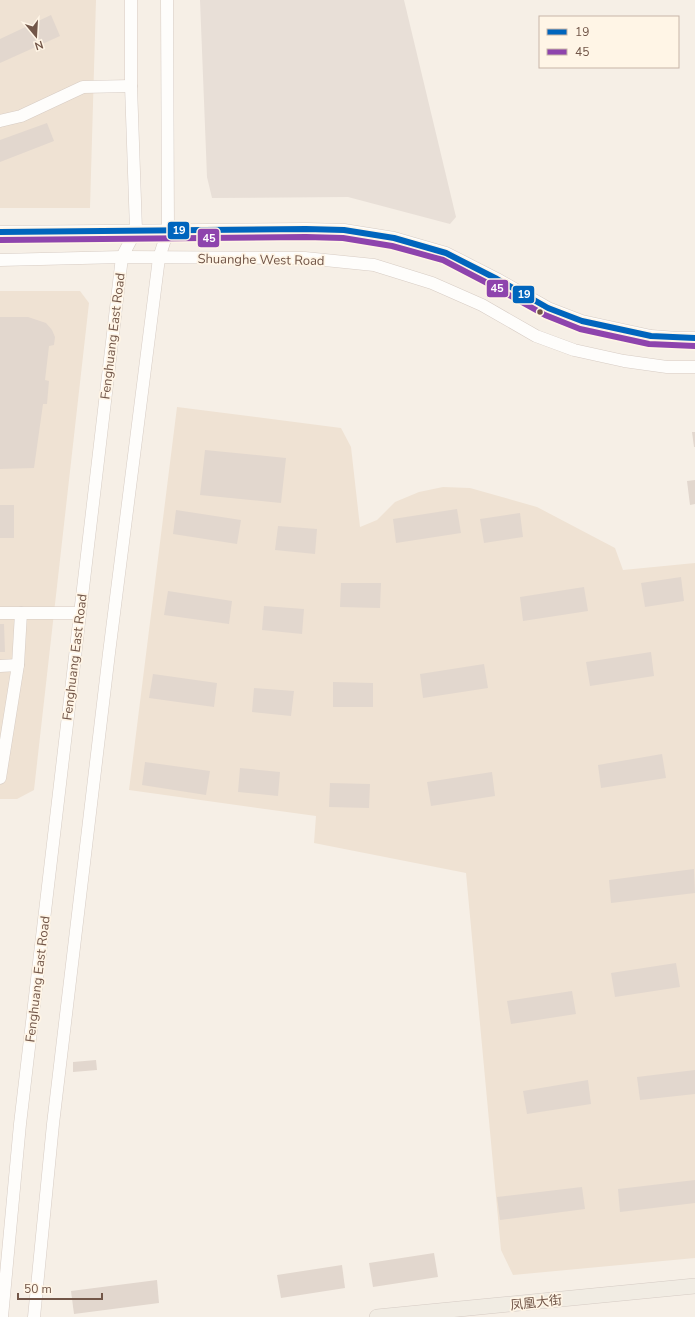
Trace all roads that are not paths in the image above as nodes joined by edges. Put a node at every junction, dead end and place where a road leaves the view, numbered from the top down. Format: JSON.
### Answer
{"nodes":[{"id":1,"x":131,"y":0,"type":"edge"},
{"id":2,"x":167,"y":0,"type":"edge"},
{"id":3,"x":131,"y":86,"type":"junction"},
{"id":4,"x":0,"y":121,"type":"edge"},
{"id":5,"x":136,"y":230,"type":"junction"},
{"id":6,"x":168,"y":230,"type":"junction"},
{"id":7,"x":0,"y":232,"type":"edge"},
{"id":8,"x":122,"y":257,"type":"junction"},
{"id":9,"x":158,"y":258,"type":"junction"},
{"id":10,"x":0,"y":260,"type":"edge"},
{"id":11,"x":695,"y":338,"type":"edge"},
{"id":12,"x":695,"y":367,"type":"edge"},
{"id":13,"x":0,"y":613,"type":"edge"},
{"id":14,"x":21,"y":613,"type":"junction"},
{"id":15,"x":79,"y":614,"type":"junction"},
{"id":16,"x":18,"y":665,"type":"junction"},
{"id":17,"x":0,"y":666,"type":"edge"},
{"id":18,"x":0,"y":778,"type":"edge"},
{"id":19,"x":695,"y":1286,"type":"edge"},
{"id":20,"x":2,"y":1317,"type":"edge"},
{"id":21,"x":34,"y":1317,"type":"edge"},
{"id":22,"x":377,"y":1317,"type":"edge"}],
"edges":[{"from":1,"to":3,"type":"street","name":"Fenghuang East Road"},
{"from":2,"to":6,"type":"street"},
{"from":3,"to":4,"type":"street"},
{"from":3,"to":5,"type":"street","name":"Fenghuang East Road"},
{"from":5,"to":6,"type":"street"},
{"from":5,"to":7,"type":"street"},
{"from":5,"to":8,"type":"street","name":"Fenghuang East Road"},
{"from":6,"to":9,"type":"street"},
{"from":6,"to":11,"type":"street"},
{"from":8,"to":9,"type":"street","name":"Shuanghe West Road"},
{"from":8,"to":10,"type":"street","name":"Shuanghe West Road"},
{"from":8,"to":15,"type":"street","name":"Fenghuang East Road"},
{"from":9,"to":12,"type":"street","name":"Shuanghe West Road"},
{"from":9,"to":21,"type":"street"},
{"from":13,"to":14,"type":"street"},
{"from":14,"to":15,"type":"street"},
{"from":14,"to":16,"type":"street"},
{"from":15,"to":20,"type":"street","name":"Fenghuang East Road"},
{"from":16,"to":17,"type":"street"},
{"from":16,"to":18,"type":"street"},
{"from":19,"to":22,"type":"main road","name":"凤凰大街"}]}
